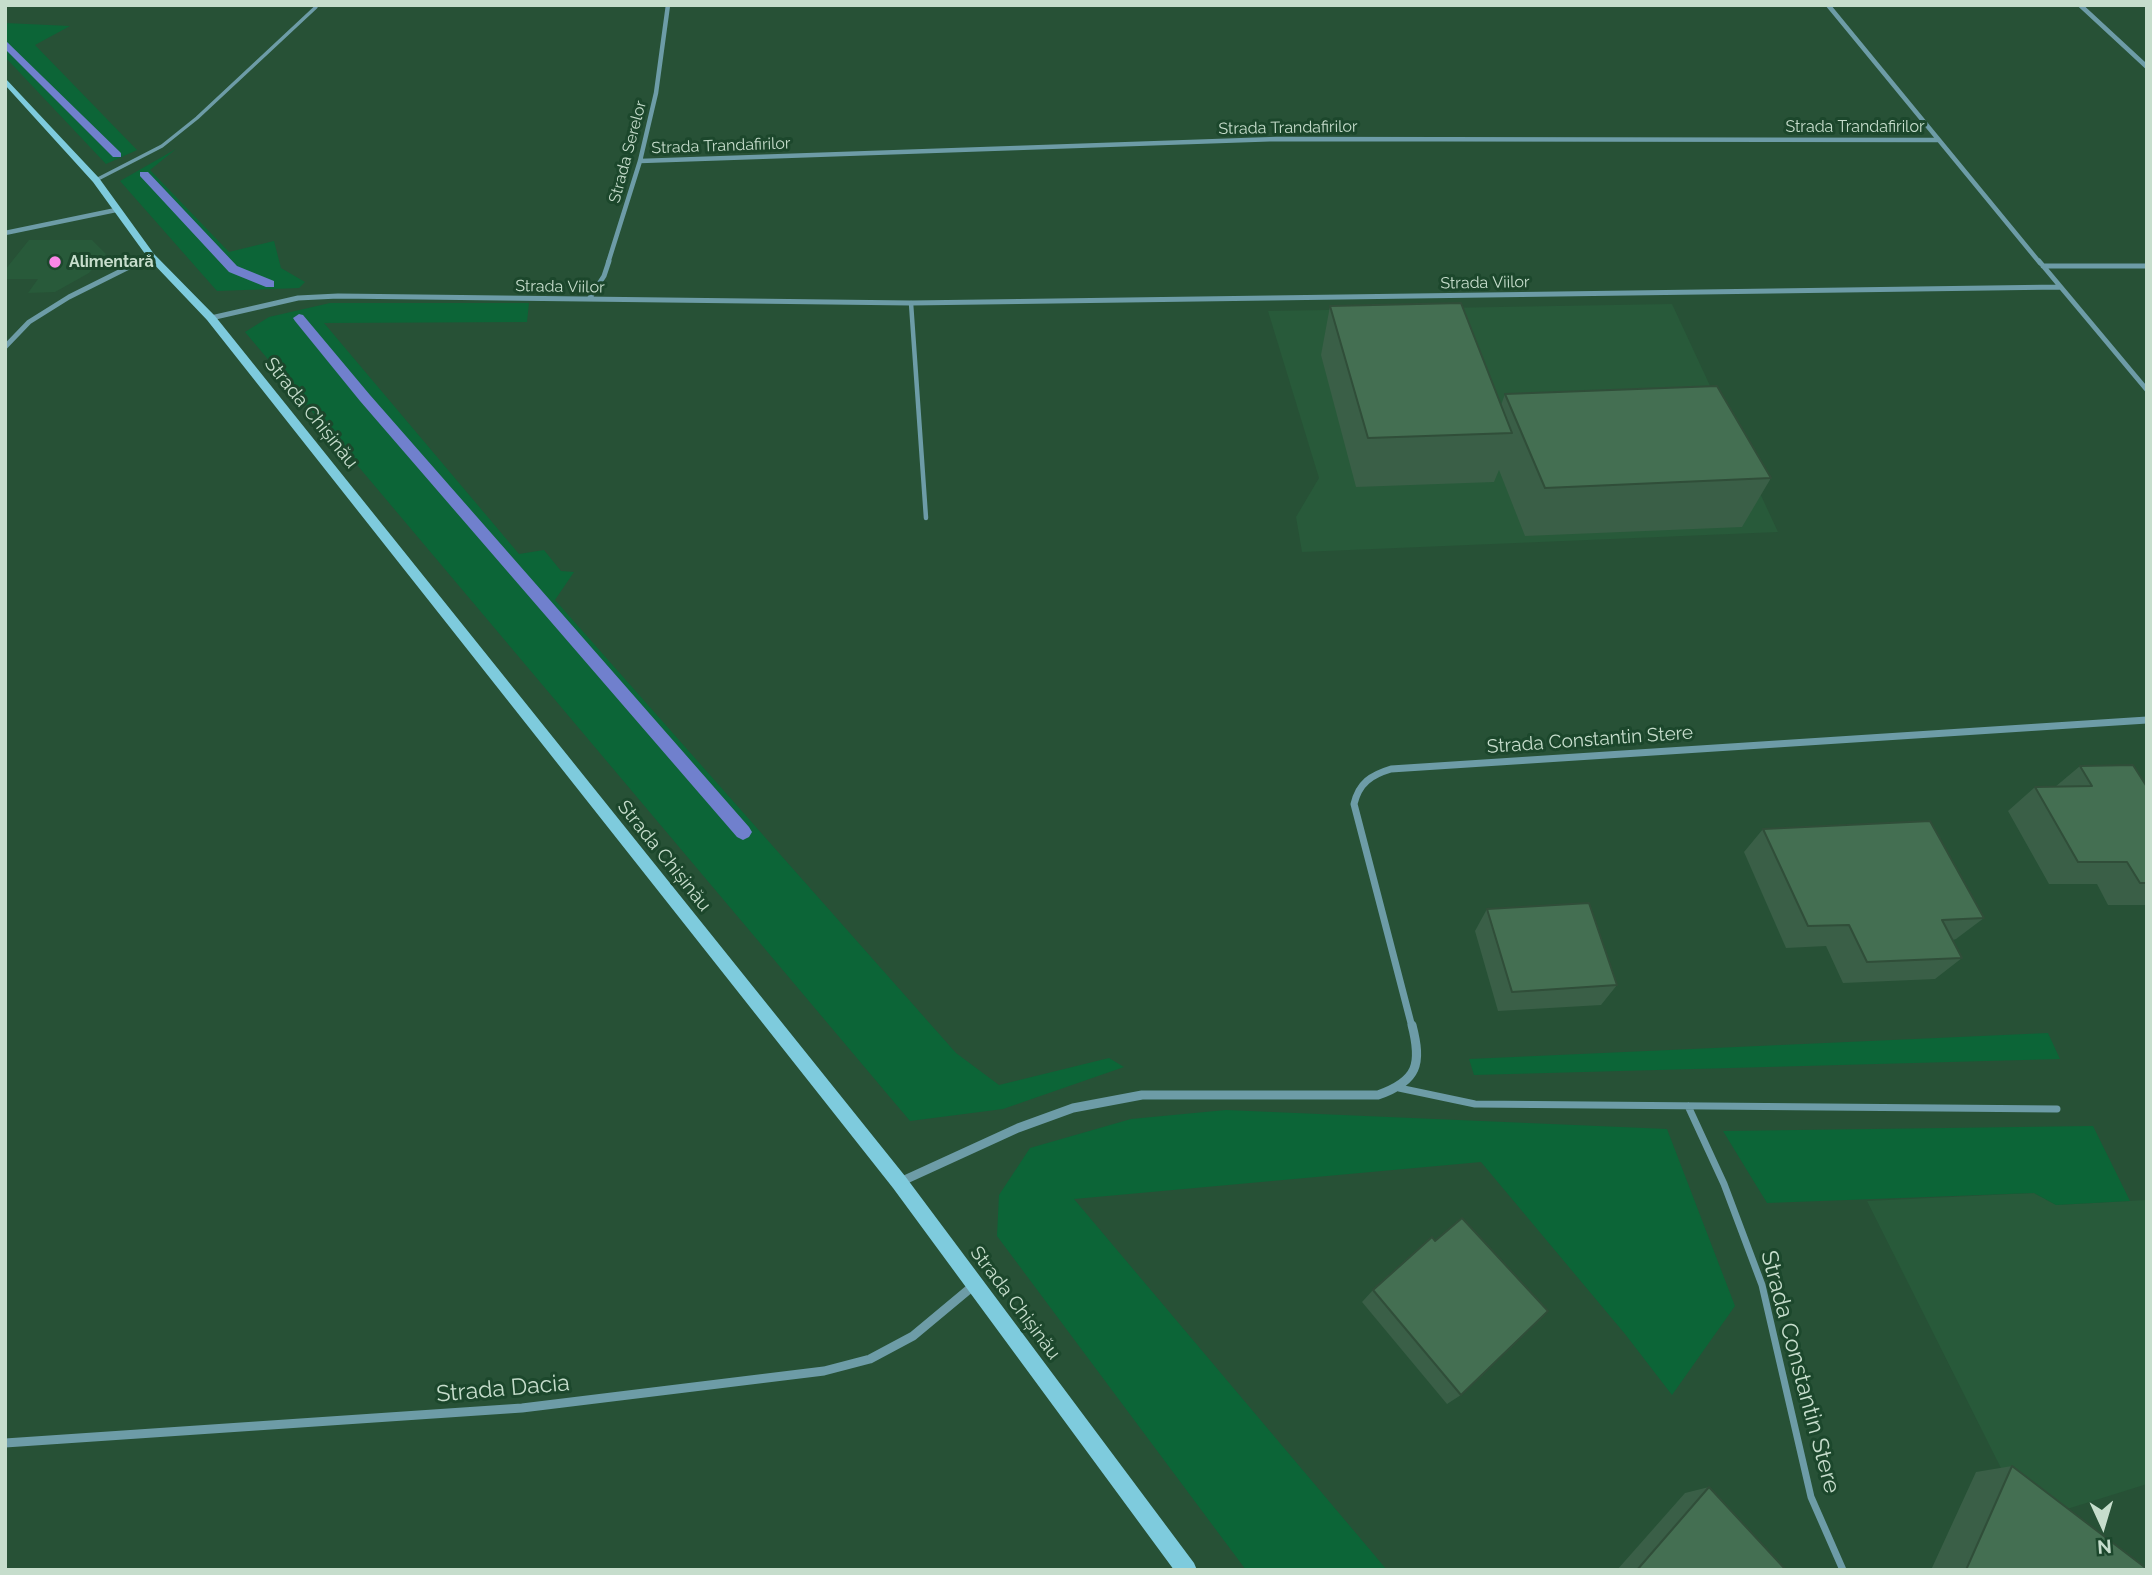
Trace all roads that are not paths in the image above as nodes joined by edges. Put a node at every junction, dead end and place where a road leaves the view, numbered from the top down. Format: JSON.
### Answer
{"nodes":[{"id":1,"x":668,"y":5,"type":"edge"},
{"id":2,"x":1829,"y":5,"type":"edge"},
{"id":3,"x":2080,"y":5,"type":"edge"},
{"id":4,"x":316,"y":7,"type":"dead end"},
{"id":5,"x":2147,"y":67,"type":"edge"},
{"id":6,"x":5,"y":80,"type":"edge"},
{"id":7,"x":1937,"y":140,"type":"junction"},
{"id":8,"x":640,"y":161,"type":"junction"},
{"id":9,"x":96,"y":180,"type":"junction"},
{"id":10,"x":116,"y":210,"type":"junction"},
{"id":11,"x":5,"y":233,"type":"edge"},
{"id":12,"x":151,"y":256,"type":"junction"},
{"id":13,"x":2147,"y":265,"type":"edge"},
{"id":14,"x":2043,"y":266,"type":"junction"},
{"id":15,"x":2060,"y":287,"type":"junction"},
{"id":16,"x":589,"y":299,"type":"junction"},
{"id":17,"x":911,"y":303,"type":"junction"},
{"id":18,"x":211,"y":318,"type":"junction"},
{"id":19,"x":5,"y":347,"type":"edge"},
{"id":20,"x":2147,"y":390,"type":"edge"},
{"id":21,"x":926,"y":518,"type":"dead end"},
{"id":22,"x":2147,"y":720,"type":"edge"},
{"id":23,"x":1399,"y":1088,"type":"junction"},
{"id":24,"x":1688,"y":1106,"type":"junction"},
{"id":25,"x":2057,"y":1109,"type":"dead end"},
{"id":26,"x":899,"y":1182,"type":"junction"},
{"id":27,"x":977,"y":1283,"type":"junction"},
{"id":28,"x":5,"y":1443,"type":"edge"},
{"id":29,"x":1187,"y":1570,"type":"edge"},
{"id":30,"x":1843,"y":1570,"type":"edge"}],
"edges":[{"from":1,"to":8,"type":"street","name":"Strada Serelor"},
{"from":2,"to":7,"type":"street"},
{"from":3,"to":5,"type":"street"},
{"from":4,"to":9,"type":"lane"},
{"from":6,"to":9,"type":"street","name":"Strada Chișinău"},
{"from":7,"to":8,"type":"street","name":"Strada Trandafirilor"},
{"from":7,"to":14,"type":"street"},
{"from":8,"to":16,"type":"street","name":"Strada Serelor"},
{"from":9,"to":10,"type":"street","name":"Strada Chișinău"},
{"from":10,"to":11,"type":"street"},
{"from":10,"to":12,"type":"street","name":"Strada Chișinău"},
{"from":12,"to":18,"type":"street","name":"Strada Chișinău"},
{"from":12,"to":19,"type":"street"},
{"from":13,"to":14,"type":"street"},
{"from":14,"to":15,"type":"street"},
{"from":15,"to":17,"type":"street","name":"Strada Viilor"},
{"from":15,"to":20,"type":"street"},
{"from":16,"to":17,"type":"street","name":"Strada Viilor"},
{"from":16,"to":18,"type":"street","name":"Strada Viilor"},
{"from":17,"to":21,"type":"lane"},
{"from":18,"to":26,"type":"street","name":"Strada Chișinău"},
{"from":22,"to":23,"type":"street","name":"Strada Constantin Stere"},
{"from":23,"to":24,"type":"lane"},
{"from":23,"to":26,"type":"street"},
{"from":24,"to":25,"type":"lane"},
{"from":24,"to":30,"type":"lane","name":"Strada Constantin Stere"},
{"from":26,"to":27,"type":"street","name":"Strada Chișinău"},
{"from":27,"to":28,"type":"street","name":"Strada Dacia"},
{"from":27,"to":29,"type":"street","name":"Strada Chișinău"}]}
